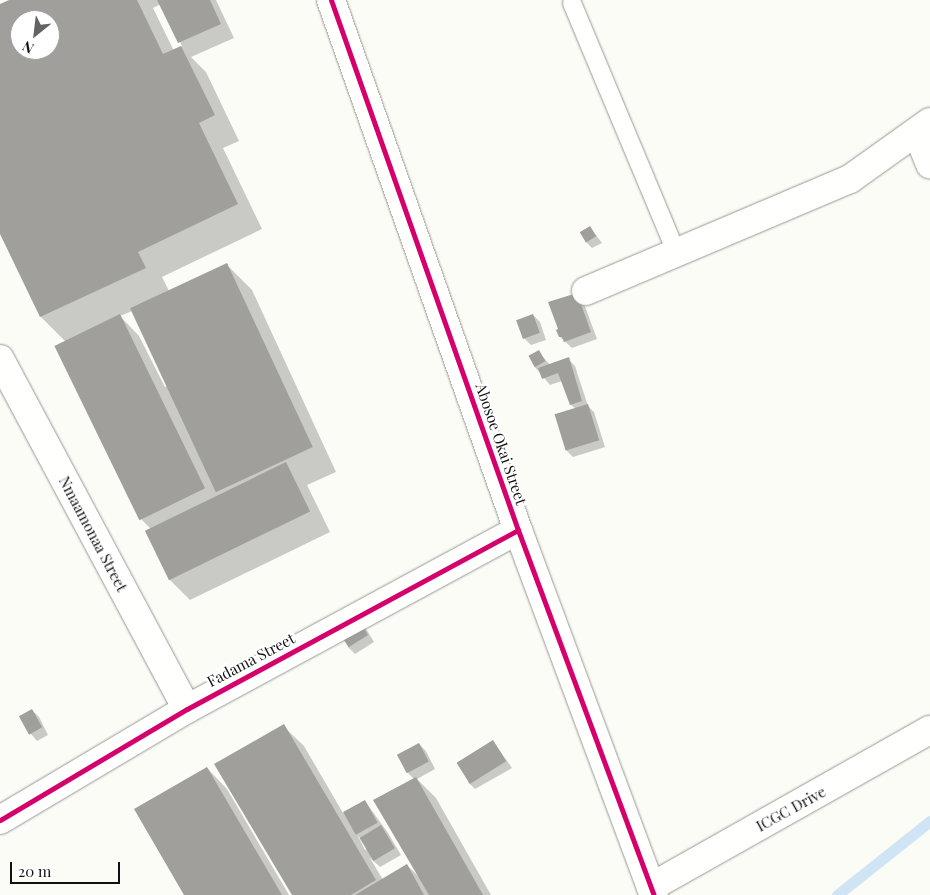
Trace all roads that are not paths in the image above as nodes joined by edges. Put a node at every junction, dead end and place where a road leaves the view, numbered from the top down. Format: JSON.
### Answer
{"nodes":[{"id":1,"x":331,"y":0,"type":"edge"},
{"id":2,"x":572,"y":4,"type":"dead end"},
{"id":3,"x":924,"y":127,"type":"edge"},
{"id":4,"x":930,"y":164,"type":"edge"},
{"id":5,"x":676,"y":252,"type":"junction"},
{"id":6,"x":586,"y":290,"type":"dead end"},
{"id":7,"x":0,"y":359,"type":"edge"},
{"id":8,"x":518,"y":530,"type":"junction"},
{"id":9,"x":187,"y":709,"type":"junction"},
{"id":10,"x":930,"y":730,"type":"edge"},
{"id":11,"x":0,"y":820,"type":"edge"},
{"id":12,"x":653,"y":891,"type":"edge"}],
"edges":[{"from":1,"to":8,"type":"street","name":"Abosoe Okai Street"},
{"from":2,"to":5,"type":"lane"},
{"from":3,"to":4,"type":"street"},
{"from":3,"to":5,"type":"street"},
{"from":5,"to":6,"type":"street"},
{"from":7,"to":9,"type":"street","name":"Nmaamonaa Street"},
{"from":8,"to":9,"type":"street","name":"Fadama Street"},
{"from":8,"to":12,"type":"street","name":"Abosoe Okai Street"},
{"from":9,"to":11,"type":"street","name":"Fadama Street"},
{"from":10,"to":12,"type":"street","name":"ICGC Drive"}]}
